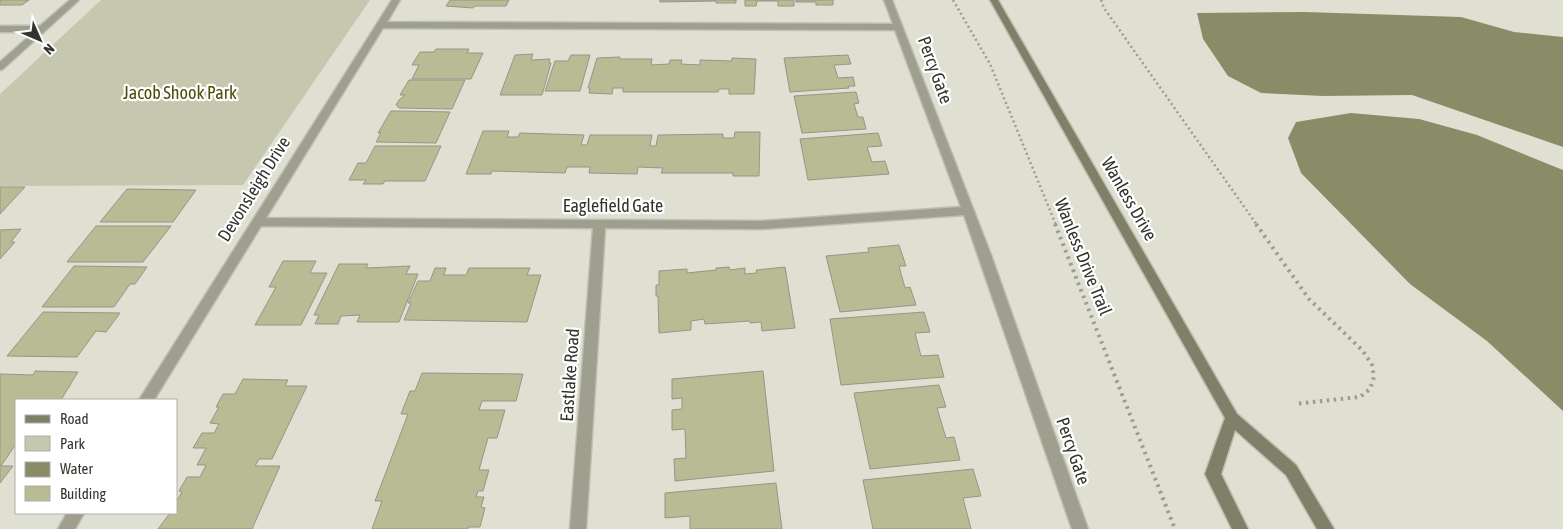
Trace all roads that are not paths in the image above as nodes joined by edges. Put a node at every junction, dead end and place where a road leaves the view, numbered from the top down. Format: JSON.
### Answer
{"nodes":[{"id":1,"x":75,"y":0,"type":"edge"},
{"id":2,"x":396,"y":0,"type":"edge"},
{"id":3,"x":888,"y":0,"type":"edge"},
{"id":4,"x":994,"y":0,"type":"edge"},
{"id":5,"x":380,"y":25,"type":"junction"},
{"id":6,"x":899,"y":27,"type":"junction"},
{"id":7,"x":0,"y":29,"type":"edge"},
{"id":8,"x":43,"y":29,"type":"junction"},
{"id":9,"x":0,"y":67,"type":"edge"},
{"id":10,"x":968,"y":211,"type":"junction"},
{"id":11,"x":258,"y":222,"type":"junction"},
{"id":12,"x":598,"y":223,"type":"junction"},
{"id":13,"x":147,"y":399,"type":"edge"},
{"id":14,"x":1232,"y":418,"type":"junction"},
{"id":15,"x":75,"y":514,"type":"edge"},
{"id":16,"x":66,"y":529,"type":"edge"},
{"id":17,"x":578,"y":529,"type":"edge"},
{"id":18,"x":1080,"y":529,"type":"edge"},
{"id":19,"x":1240,"y":529,"type":"edge"},
{"id":20,"x":1326,"y":529,"type":"edge"}],
"edges":[{"from":1,"to":8,"type":"street"},
{"from":2,"to":5,"type":"street","name":"Devonsleigh Drive"},
{"from":3,"to":6,"type":"street"},
{"from":4,"to":14,"type":"main road","name":"Wanless Drive"},
{"from":5,"to":6,"type":"street","name":"Percy Gate"},
{"from":5,"to":11,"type":"street","name":"Devonsleigh Drive"},
{"from":6,"to":10,"type":"street","name":"Percy Gate"},
{"from":7,"to":8,"type":"street"},
{"from":8,"to":9,"type":"street"},
{"from":10,"to":12,"type":"street","name":"Eaglefield Gate"},
{"from":10,"to":18,"type":"street","name":"Percy Gate"},
{"from":11,"to":12,"type":"street","name":"Eaglefield Gate"},
{"from":11,"to":13,"type":"street","name":"Devonsleigh Drive"},
{"from":12,"to":17,"type":"street","name":"Eastlake Road"},
{"from":14,"to":19,"type":"main road"},
{"from":14,"to":20,"type":"main road","name":"Wanless Drive"},
{"from":15,"to":16,"type":"street"}]}
